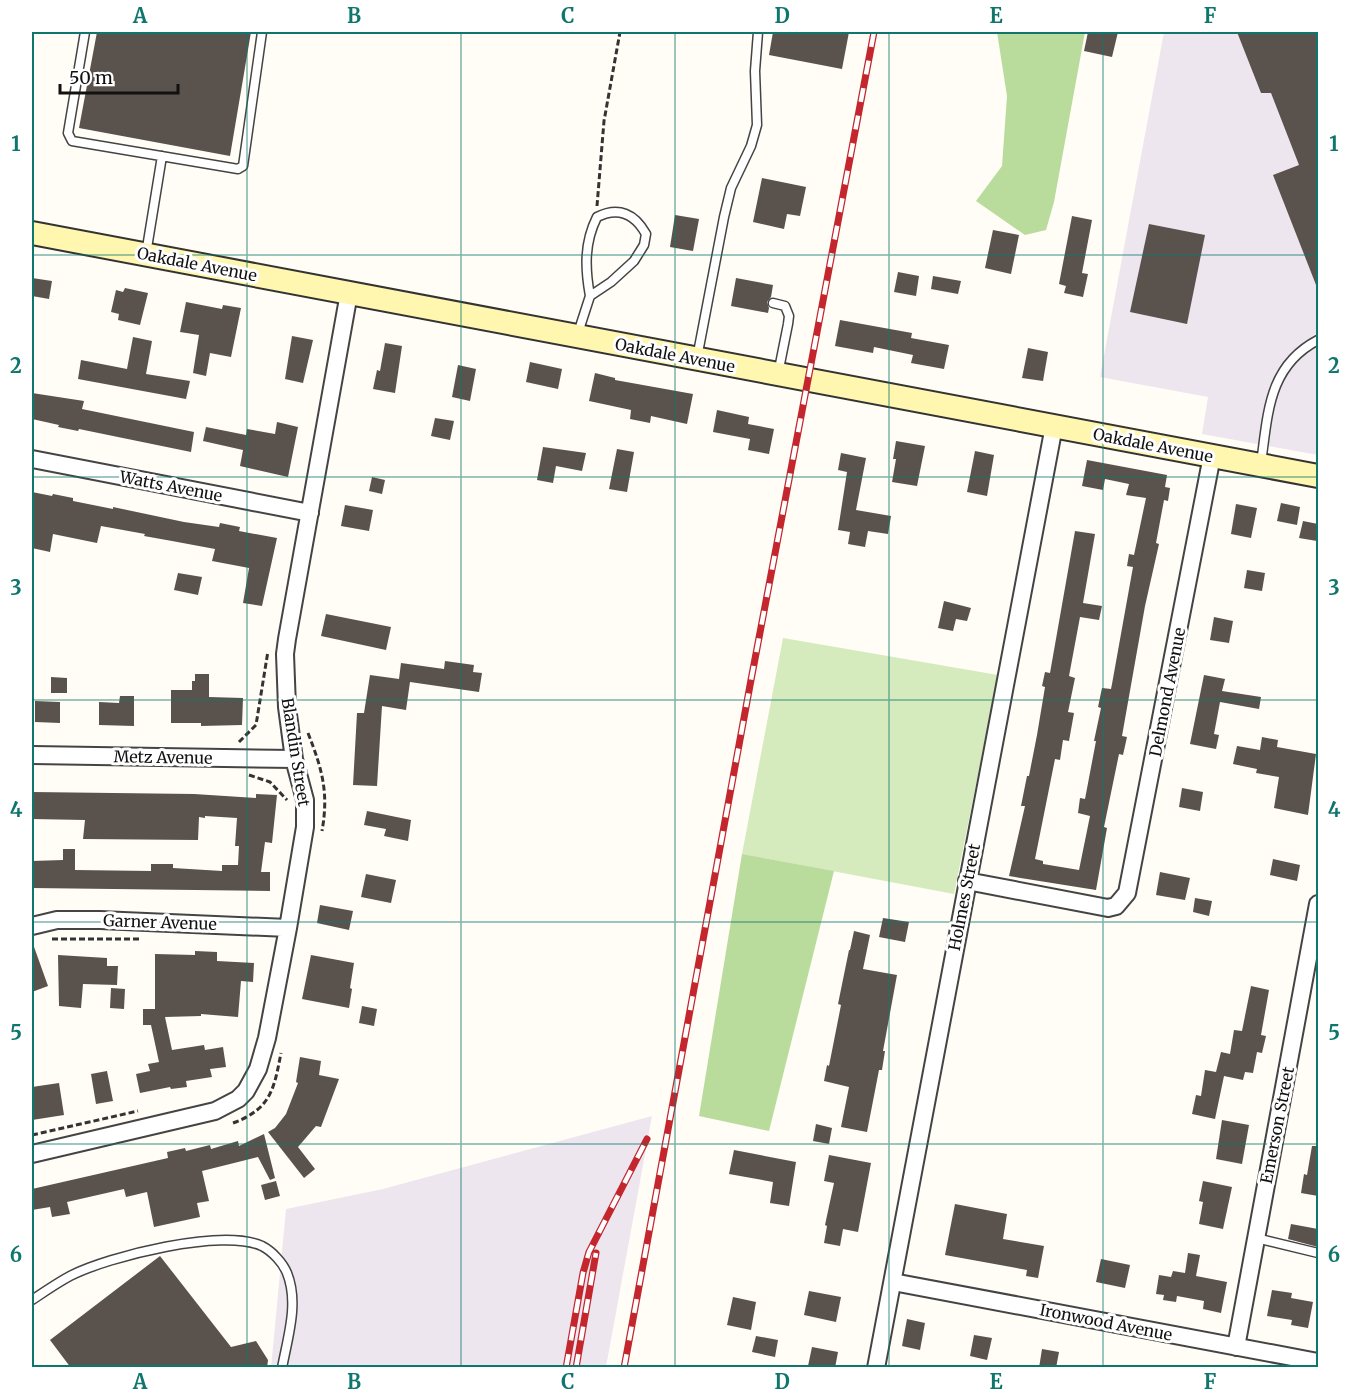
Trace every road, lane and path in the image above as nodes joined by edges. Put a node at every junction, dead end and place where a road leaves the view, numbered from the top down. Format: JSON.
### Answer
{"nodes":[{"id":1,"x":85,"y":32,"type":"edge"},
{"id":2,"x":262,"y":32,"type":"edge"},
{"id":3,"x":620,"y":32,"type":"edge"},
{"id":4,"x":758,"y":32,"type":"edge"},
{"id":5,"x":162,"y":156,"type":"junction"},
{"id":6,"x":597,"y":217,"type":"junction"},
{"id":7,"x":32,"y":233,"type":"edge"},
{"id":8,"x":146,"y":255,"type":"junction"},
{"id":9,"x":349,"y":293,"type":"junction"},
{"id":10,"x":590,"y":296,"type":"junction"},
{"id":11,"x":773,"y":303,"type":"dead end"},
{"id":12,"x":577,"y":336,"type":"junction"},
{"id":13,"x":1318,"y":340,"type":"edge"},
{"id":14,"x":697,"y":359,"type":"junction"},
{"id":15,"x":778,"y":374,"type":"junction"},
{"id":16,"x":1054,"y":426,"type":"junction"},
{"id":17,"x":1212,"y":456,"type":"junction"},
{"id":18,"x":32,"y":459,"type":"edge"},
{"id":19,"x":1261,"y":465,"type":"junction"},
{"id":20,"x":1318,"y":476,"type":"edge"},
{"id":21,"x":310,"y":513,"type":"junction"},
{"id":22,"x":269,"y":643,"type":"dead end"},
{"id":23,"x":234,"y":744,"type":"dead end"},
{"id":24,"x":32,"y":755,"type":"edge"},
{"id":25,"x":294,"y":759,"type":"junction"},
{"id":26,"x":244,"y":775,"type":"dead end"},
{"id":27,"x":291,"y":808,"type":"dead end"},
{"id":28,"x":967,"y":881,"type":"junction"},
{"id":29,"x":1318,"y":912,"type":"edge"},
{"id":30,"x":32,"y":926,"type":"edge"},
{"id":31,"x":288,"y":928,"type":"junction"},
{"id":32,"x":47,"y":939,"type":"dead end"},
{"id":33,"x":152,"y":939,"type":"dead end"},
{"id":34,"x":144,"y":1110,"type":"dead end"},
{"id":35,"x":32,"y":1135,"type":"edge"},
{"id":36,"x":32,"y":1154,"type":"edge"},
{"id":37,"x":1256,"y":1238,"type":"junction"},
{"id":38,"x":1318,"y":1253,"type":"edge"},
{"id":39,"x":893,"y":1281,"type":"junction"},
{"id":40,"x":32,"y":1300,"type":"edge"},
{"id":41,"x":1236,"y":1347,"type":"junction"},
{"id":42,"x":1318,"y":1362,"type":"edge"},
{"id":43,"x":282,"y":1368,"type":"edge"},
{"id":44,"x":876,"y":1368,"type":"edge"}],
"edges":[{"from":1,"to":5,"type":"lane"},
{"from":2,"to":5,"type":"lane"},
{"from":3,"to":6,"type":"path"},
{"from":4,"to":14,"type":"lane"},
{"from":5,"to":8,"type":"lane"},
{"from":6,"to":10,"type":"lane"},
{"from":6,"to":10,"type":"lane"},
{"from":7,"to":8,"type":"street","name":"Oakdale Avenue"},
{"from":8,"to":9,"type":"street","name":"Oakdale Avenue"},
{"from":9,"to":12,"type":"street","name":"Oakdale Avenue"},
{"from":9,"to":21,"type":"street","name":"Blandin Street"},
{"from":10,"to":12,"type":"lane"},
{"from":11,"to":15,"type":"lane"},
{"from":12,"to":14,"type":"street","name":"Oakdale Avenue"},
{"from":13,"to":19,"type":"lane"},
{"from":14,"to":15,"type":"street","name":"Oakdale Avenue"},
{"from":15,"to":16,"type":"street","name":"Oakdale Avenue"},
{"from":16,"to":17,"type":"street","name":"Oakdale Avenue"},
{"from":16,"to":28,"type":"street","name":"Holmes Street"},
{"from":17,"to":19,"type":"street","name":"Oakdale Avenue"},
{"from":17,"to":28,"type":"street","name":"Delmond Avenue"},
{"from":18,"to":21,"type":"street","name":"Watts Avenue"},
{"from":19,"to":20,"type":"street","name":"Oakdale Avenue"},
{"from":21,"to":25,"type":"street","name":"Blandin Street"},
{"from":22,"to":23,"type":"path"},
{"from":24,"to":25,"type":"street","name":"Metz Avenue"},
{"from":25,"to":31,"type":"street","name":"Blandin Street"},
{"from":26,"to":27,"type":"path"},
{"from":28,"to":39,"type":"street","name":"Holmes Street"},
{"from":29,"to":37,"type":"street","name":"Emerson Street"},
{"from":30,"to":31,"type":"street","name":"Garner Avenue"},
{"from":31,"to":36,"type":"street","name":"Blandin Street"},
{"from":32,"to":33,"type":"path"},
{"from":34,"to":35,"type":"path"},
{"from":37,"to":38,"type":"lane"},
{"from":37,"to":41,"type":"street","name":"Emerson Street"},
{"from":39,"to":41,"type":"street","name":"Ironwood Avenue"},
{"from":39,"to":44,"type":"street","name":"Holmes Street"},
{"from":40,"to":43,"type":"lane"},
{"from":41,"to":42,"type":"street","name":"Ironwood Avenue"}]}
